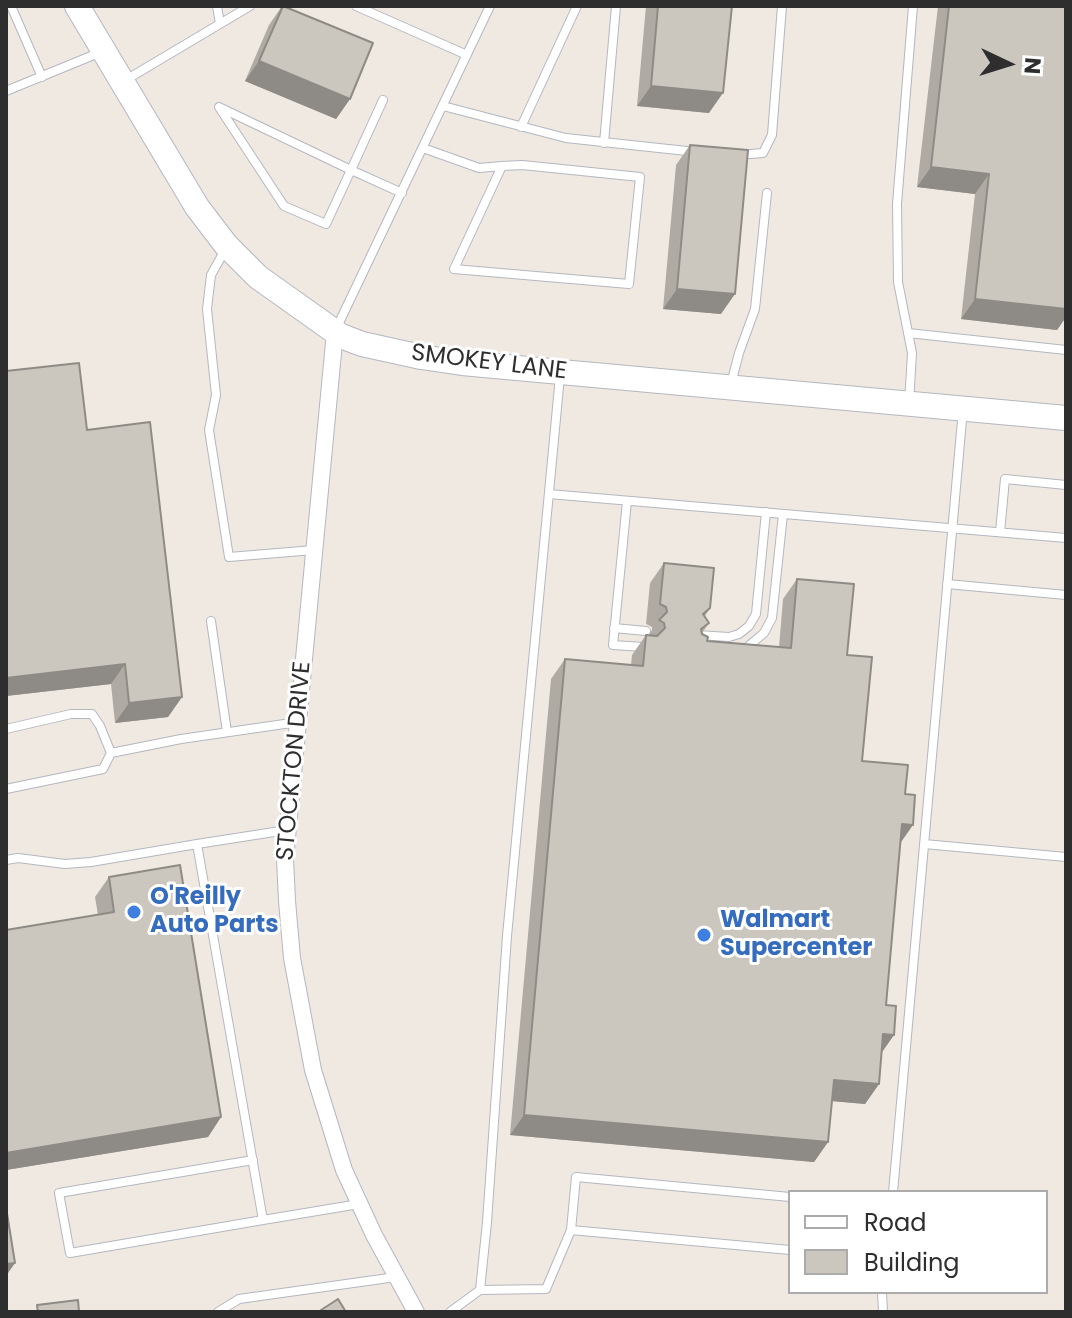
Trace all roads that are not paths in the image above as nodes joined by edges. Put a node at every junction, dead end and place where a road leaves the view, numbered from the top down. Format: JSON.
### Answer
{"nodes":[{"id":1,"x":11,"y":6,"type":"edge"},
{"id":2,"x":77,"y":6,"type":"edge"},
{"id":3,"x":217,"y":6,"type":"edge"},
{"id":4,"x":250,"y":6,"type":"edge"},
{"id":5,"x":356,"y":6,"type":"edge"},
{"id":6,"x":490,"y":6,"type":"edge"},
{"id":7,"x":577,"y":6,"type":"edge"},
{"id":8,"x":616,"y":6,"type":"edge"},
{"id":9,"x":782,"y":6,"type":"edge"},
{"id":10,"x":913,"y":6,"type":"edge"},
{"id":11,"x":220,"y":24,"type":"junction"},
{"id":12,"x":103,"y":51,"type":"junction"},
{"id":13,"x":467,"y":55,"type":"junction"},
{"id":14,"x":42,"y":77,"type":"junction"},
{"id":15,"x":122,"y":82,"type":"junction"},
{"id":16,"x":6,"y":91,"type":"edge"},
{"id":17,"x":383,"y":100,"type":"dead end"},
{"id":18,"x":443,"y":106,"type":"junction"},
{"id":19,"x":521,"y":127,"type":"junction"},
{"id":20,"x":604,"y":143,"type":"junction"},
{"id":21,"x":423,"y":148,"type":"junction"},
{"id":22,"x":712,"y":154,"type":"edge"},
{"id":23,"x":728,"y":156,"type":"edge"},
{"id":24,"x":502,"y":166,"type":"junction"},
{"id":25,"x":351,"y":170,"type":"junction"},
{"id":26,"x":402,"y":193,"type":"junction"},
{"id":27,"x":767,"y":193,"type":"dead end"},
{"id":28,"x":228,"y":247,"type":"junction"},
{"id":29,"x":335,"y":332,"type":"junction"},
{"id":30,"x":908,"y":333,"type":"junction"},
{"id":31,"x":1066,"y":350,"type":"edge"},
{"id":32,"x":561,"y":372,"type":"junction"},
{"id":33,"x":731,"y":387,"type":"junction"},
{"id":34,"x":909,"y":404,"type":"junction"},
{"id":35,"x":963,"y":409,"type":"junction"},
{"id":36,"x":1066,"y":418,"type":"edge"},
{"id":37,"x":1066,"y":485,"type":"edge"},
{"id":38,"x":549,"y":494,"type":"junction"},
{"id":39,"x":627,"y":501,"type":"junction"},
{"id":40,"x":766,"y":512,"type":"junction"},
{"id":41,"x":783,"y":514,"type":"junction"},
{"id":42,"x":952,"y":527,"type":"junction"},
{"id":43,"x":1000,"y":532,"type":"junction"},
{"id":44,"x":1066,"y":538,"type":"edge"},
{"id":45,"x":314,"y":550,"type":"junction"},
{"id":46,"x":947,"y":584,"type":"junction"},
{"id":47,"x":1066,"y":595,"type":"edge"},
{"id":48,"x":211,"y":621,"type":"dead end"},
{"id":49,"x":614,"y":628,"type":"junction"},
{"id":50,"x":646,"y":631,"type":"dead end"},
{"id":51,"x":696,"y":635,"type":"edge"},
{"id":52,"x":644,"y":647,"type":"edge"},
{"id":53,"x":739,"y":651,"type":"edge"},
{"id":54,"x":298,"y":722,"type":"junction"},
{"id":55,"x":6,"y":729,"type":"edge"},
{"id":56,"x":227,"y":732,"type":"junction"},
{"id":57,"x":111,"y":753,"type":"junction"},
{"id":58,"x":6,"y":789,"type":"edge"},
{"id":59,"x":288,"y":830,"type":"junction"},
{"id":60,"x":197,"y":844,"type":"junction"},
{"id":61,"x":924,"y":844,"type":"junction"},
{"id":62,"x":1066,"y":857,"type":"edge"},
{"id":63,"x":6,"y":860,"type":"edge"},
{"id":64,"x":253,"y":1160,"type":"junction"},
{"id":65,"x":893,"y":1190,"type":"edge"},
{"id":66,"x":788,"y":1197,"type":"edge"},
{"id":67,"x":360,"y":1204,"type":"junction"},
{"id":68,"x":263,"y":1220,"type":"junction"},
{"id":69,"x":571,"y":1230,"type":"junction"},
{"id":70,"x":788,"y":1250,"type":"edge"},
{"id":71,"x":397,"y":1277,"type":"junction"},
{"id":72,"x":480,"y":1290,"type":"junction"},
{"id":73,"x":218,"y":1312,"type":"edge"},
{"id":74,"x":416,"y":1312,"type":"edge"},
{"id":75,"x":450,"y":1312,"type":"edge"}],
"edges":[{"from":1,"to":14,"type":"lane"},
{"from":2,"to":12,"type":"street","name":"SMOKEY LANE"},
{"from":3,"to":11,"type":"lane"},
{"from":4,"to":11,"type":"lane"},
{"from":5,"to":13,"type":"lane"},
{"from":6,"to":13,"type":"lane"},
{"from":7,"to":19,"type":"lane"},
{"from":8,"to":20,"type":"lane"},
{"from":9,"to":23,"type":"lane"},
{"from":10,"to":30,"type":"lane"},
{"from":11,"to":15,"type":"lane"},
{"from":12,"to":14,"type":"lane"},
{"from":12,"to":15,"type":"street","name":"SMOKEY LANE"},
{"from":13,"to":18,"type":"lane"},
{"from":14,"to":16,"type":"lane"},
{"from":15,"to":28,"type":"street","name":"SMOKEY LANE"},
{"from":17,"to":25,"type":"lane"},
{"from":18,"to":19,"type":"lane"},
{"from":18,"to":21,"type":"lane"},
{"from":19,"to":20,"type":"lane"},
{"from":20,"to":22,"type":"lane"},
{"from":21,"to":24,"type":"lane"},
{"from":21,"to":26,"type":"lane"},
{"from":24,"to":24,"type":"lane"},
{"from":25,"to":25,"type":"lane"},
{"from":25,"to":26,"type":"lane"},
{"from":26,"to":29,"type":"lane"},
{"from":27,"to":33,"type":"lane"},
{"from":28,"to":29,"type":"street","name":"SMOKEY LANE"},
{"from":28,"to":45,"type":"lane"},
{"from":29,"to":32,"type":"street","name":"SMOKEY LANE"},
{"from":29,"to":45,"type":"street","name":"STOCKTON DRIVE"},
{"from":30,"to":31,"type":"lane"},
{"from":30,"to":34,"type":"lane"},
{"from":32,"to":33,"type":"street","name":"SMOKEY LANE"},
{"from":32,"to":38,"type":"lane"},
{"from":33,"to":34,"type":"street","name":"SMOKEY LANE"},
{"from":34,"to":35,"type":"street","name":"SMOKEY LANE"},
{"from":35,"to":36,"type":"street","name":"SMOKEY LANE"},
{"from":35,"to":42,"type":"lane"},
{"from":37,"to":43,"type":"lane"},
{"from":38,"to":39,"type":"lane"},
{"from":38,"to":72,"type":"lane"},
{"from":39,"to":40,"type":"lane"},
{"from":39,"to":49,"type":"lane"},
{"from":40,"to":41,"type":"lane"},
{"from":40,"to":51,"type":"lane"},
{"from":41,"to":42,"type":"lane"},
{"from":41,"to":53,"type":"lane"},
{"from":42,"to":43,"type":"lane"},
{"from":42,"to":46,"type":"lane"},
{"from":43,"to":44,"type":"lane"},
{"from":45,"to":54,"type":"street","name":"STOCKTON DRIVE"},
{"from":46,"to":47,"type":"lane"},
{"from":46,"to":61,"type":"lane"},
{"from":48,"to":56,"type":"lane"},
{"from":49,"to":50,"type":"lane"},
{"from":49,"to":52,"type":"lane"},
{"from":54,"to":56,"type":"lane"},
{"from":54,"to":59,"type":"street","name":"STOCKTON DRIVE"},
{"from":55,"to":57,"type":"lane"},
{"from":56,"to":57,"type":"lane"},
{"from":57,"to":58,"type":"lane"},
{"from":59,"to":60,"type":"lane"},
{"from":59,"to":67,"type":"street","name":"STOCKTON DRIVE"},
{"from":60,"to":63,"type":"lane"},
{"from":60,"to":64,"type":"lane"},
{"from":61,"to":62,"type":"lane"},
{"from":61,"to":65,"type":"lane"},
{"from":64,"to":68,"type":"lane"},
{"from":64,"to":68,"type":"lane"},
{"from":66,"to":69,"type":"lane"},
{"from":67,"to":68,"type":"lane"},
{"from":67,"to":71,"type":"street","name":"STOCKTON DRIVE"},
{"from":69,"to":70,"type":"lane"},
{"from":69,"to":72,"type":"lane"},
{"from":71,"to":73,"type":"lane"},
{"from":71,"to":74,"type":"street","name":"STOCKTON DRIVE"},
{"from":72,"to":75,"type":"lane"}]}
